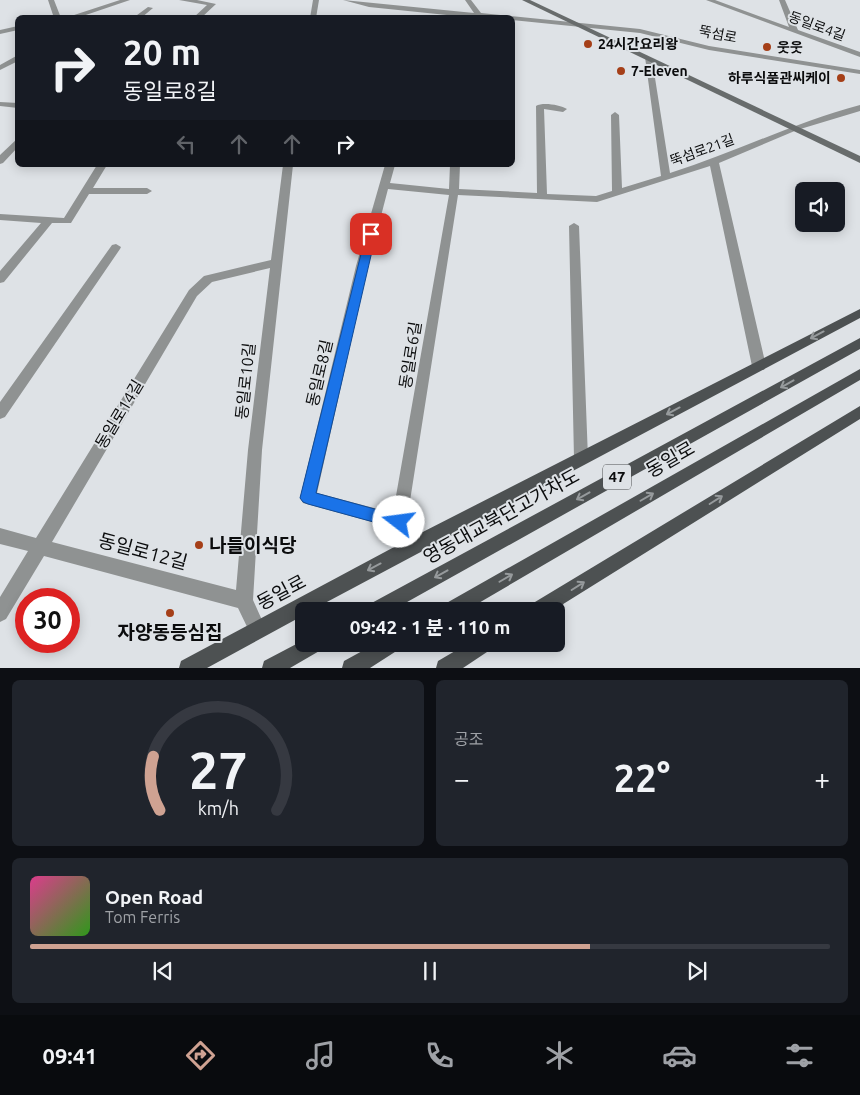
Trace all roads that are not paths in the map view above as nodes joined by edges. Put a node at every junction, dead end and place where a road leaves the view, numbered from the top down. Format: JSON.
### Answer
{"nodes":[{"id":1,"x":51,"y":0,"type":"edge"},
{"id":2,"x":127,"y":0,"type":"edge"},
{"id":3,"x":182,"y":0,"type":"edge"},
{"id":4,"x":316,"y":0,"type":"edge"},
{"id":5,"x":346,"y":0,"type":"edge"},
{"id":6,"x":468,"y":0,"type":"edge"},
{"id":7,"x":525,"y":0,"type":"edge"},
{"id":8,"x":709,"y":0,"type":"edge"},
{"id":9,"x":782,"y":0,"type":"edge"},
{"id":10,"x":150,"y":8,"type":"dead end"},
{"id":11,"x":57,"y":15,"type":"edge"},
{"id":12,"x":78,"y":15,"type":"edge"},
{"id":13,"x":140,"y":15,"type":"edge"},
{"id":14,"x":200,"y":15,"type":"edge"},
{"id":15,"x":314,"y":15,"type":"edge"},
{"id":16,"x":470,"y":15,"type":"edge"},
{"id":17,"x":478,"y":15,"type":"edge"},
{"id":18,"x":515,"y":18,"type":"edge"},
{"id":19,"x":570,"y":23,"type":"junction"},
{"id":20,"x":15,"y":29,"type":"edge"},
{"id":21,"x":0,"y":32,"type":"edge"},
{"id":22,"x":795,"y":32,"type":"junction"},
{"id":23,"x":860,"y":55,"type":"edge"},
{"id":24,"x":15,"y":59,"type":"edge"},
{"id":25,"x":648,"y":59,"type":"junction"},
{"id":26,"x":0,"y":68,"type":"edge"},
{"id":27,"x":860,"y":72,"type":"edge"},
{"id":28,"x":0,"y":104,"type":"edge"},
{"id":29,"x":15,"y":106,"type":"edge"},
{"id":30,"x":564,"y":108,"type":"dead end"},
{"id":31,"x":860,"y":108,"type":"edge"},
{"id":32,"x":615,"y":115,"type":"dead end"},
{"id":33,"x":794,"y":128,"type":"junction"},
{"id":34,"x":15,"y":144,"type":"edge"},
{"id":35,"x":860,"y":160,"type":"edge"},
{"id":36,"x":0,"y":161,"type":"edge"},
{"id":37,"x":714,"y":162,"type":"junction"},
{"id":38,"x":101,"y":167,"type":"edge"},
{"id":39,"x":288,"y":167,"type":"edge"},
{"id":40,"x":390,"y":167,"type":"edge"},
{"id":41,"x":455,"y":167,"type":"edge"},
{"id":42,"x":666,"y":177,"type":"junction"},
{"id":43,"x":385,"y":186,"type":"junction"},
{"id":44,"x":86,"y":191,"type":"junction"},
{"id":45,"x":147,"y":191,"type":"dead end"},
{"id":46,"x":454,"y":192,"type":"junction"},
{"id":47,"x":617,"y":193,"type":"junction"},
{"id":48,"x":542,"y":197,"type":"junction"},
{"id":49,"x":0,"y":217,"type":"edge"},
{"id":50,"x":50,"y":219,"type":"junction"},
{"id":51,"x":574,"y":226,"type":"dead end"},
{"id":52,"x":116,"y":247,"type":"dead end"},
{"id":53,"x":275,"y":262,"type":"junction"},
{"id":54,"x":2,"y":276,"type":"edge"},
{"id":55,"x":860,"y":313,"type":"edge"},
{"id":56,"x":860,"y":343,"type":"edge"},
{"id":57,"x":759,"y":366,"type":"junction"},
{"id":58,"x":860,"y":374,"type":"edge"},
{"id":59,"x":860,"y":412,"type":"edge"},
{"id":60,"x":0,"y":413,"type":"edge"},
{"id":61,"x":581,"y":458,"type":"junction"},
{"id":62,"x":399,"y":522,"type":"junction"},
{"id":63,"x":0,"y":536,"type":"edge"},
{"id":64,"x":417,"y":544,"type":"junction"},
{"id":65,"x":40,"y":545,"type":"junction"},
{"id":66,"x":244,"y":601,"type":"junction"},
{"id":67,"x":390,"y":602,"type":"edge"},
{"id":68,"x":465,"y":602,"type":"edge"},
{"id":69,"x":551,"y":602,"type":"edge"},
{"id":70,"x":0,"y":613,"type":"edge"},
{"id":71,"x":257,"y":629,"type":"junction"},
{"id":72,"x":299,"y":652,"type":"edge"},
{"id":73,"x":378,"y":652,"type":"edge"},
{"id":74,"x":471,"y":652,"type":"edge"},
{"id":75,"x":188,"y":668,"type":"edge"},
{"id":76,"x":271,"y":668,"type":"edge"},
{"id":77,"x":351,"y":668,"type":"edge"},
{"id":78,"x":445,"y":668,"type":"edge"}],
"edges":[{"from":1,"to":11,"type":"street"},
{"from":2,"to":12,"type":"street"},
{"from":3,"to":14,"type":"street"},
{"from":4,"to":15,"type":"street"},
{"from":5,"to":16,"type":"street"},
{"from":6,"to":17,"type":"street"},
{"from":7,"to":19,"type":"main road","name":"뚝섬로"},
{"from":8,"to":22,"type":"street","name":"동일로4길"},
{"from":9,"to":22,"type":"street"},
{"from":10,"to":13,"type":"street"},
{"from":18,"to":19,"type":"street"},
{"from":19,"to":25,"type":"main road","name":"뚝섬로"},
{"from":19,"to":27,"type":"street","name":"뚝섬로"},
{"from":20,"to":21,"type":"street"},
{"from":22,"to":23,"type":"street","name":"동일로4길"},
{"from":24,"to":26,"type":"street"},
{"from":25,"to":33,"type":"main road","name":"뚝섬로"},
{"from":25,"to":42,"type":"street"},
{"from":28,"to":29,"type":"street"},
{"from":30,"to":48,"type":"street"},
{"from":31,"to":33,"type":"street","name":"뚝섬로21길"},
{"from":32,"to":47,"type":"street"},
{"from":33,"to":35,"type":"main road","name":"뚝섬로"},
{"from":33,"to":37,"type":"street","name":"뚝섬로21길"},
{"from":34,"to":36,"type":"street"},
{"from":37,"to":42,"type":"street","name":"뚝섬로21길"},
{"from":37,"to":57,"type":"street"},
{"from":38,"to":44,"type":"street"},
{"from":39,"to":53,"type":"street","name":"동일로10길"},
{"from":40,"to":43,"type":"street","name":"동일로8길"},
{"from":41,"to":46,"type":"street","name":"동일로6길"},
{"from":42,"to":47,"type":"street","name":"뚝섬로21길"},
{"from":43,"to":46,"type":"street","name":"뚝섬로21길"},
{"from":43,"to":62,"type":"street","name":"동일로8길"},
{"from":44,"to":45,"type":"street"},
{"from":44,"to":50,"type":"street"},
{"from":46,"to":48,"type":"street","name":"뚝섬로21길"},
{"from":46,"to":62,"type":"street","name":"동일로6길"},
{"from":47,"to":48,"type":"street","name":"뚝섬로21길"},
{"from":49,"to":50,"type":"street"},
{"from":50,"to":54,"type":"street"},
{"from":51,"to":61,"type":"street"},
{"from":52,"to":60,"type":"street"},
{"from":53,"to":65,"type":"street","name":"동일로14길"},
{"from":53,"to":66,"type":"street","name":"동일로10길"},
{"from":55,"to":57,"type":"main road","name":"동일로","one_way":true},
{"from":56,"to":67,"type":"main road","name":"영동대교북단고가차도","number":"47","one_way":true},
{"from":57,"to":61,"type":"main road","name":"동일로","one_way":true},
{"from":68,"to":58,"type":"main road","name":"동일로","number":"47","one_way":true},
{"from":69,"to":59,"type":"main road","one_way":true},
{"from":61,"to":64,"type":"main road","name":"동일로"},
{"from":62,"to":64,"type":"street"},
{"from":63,"to":65,"type":"street","name":"동일로12길"},
{"from":64,"to":71,"type":"main road","name":"동일로","one_way":true},
{"from":65,"to":66,"type":"street","name":"동일로12길"},
{"from":65,"to":70,"type":"street","name":"동일로14길"},
{"from":66,"to":71,"type":"street"},
{"from":71,"to":75,"type":"main road","name":"동일로"},
{"from":72,"to":76,"type":"main road"},
{"from":73,"to":77,"type":"main road"},
{"from":74,"to":78,"type":"main road"}]}
